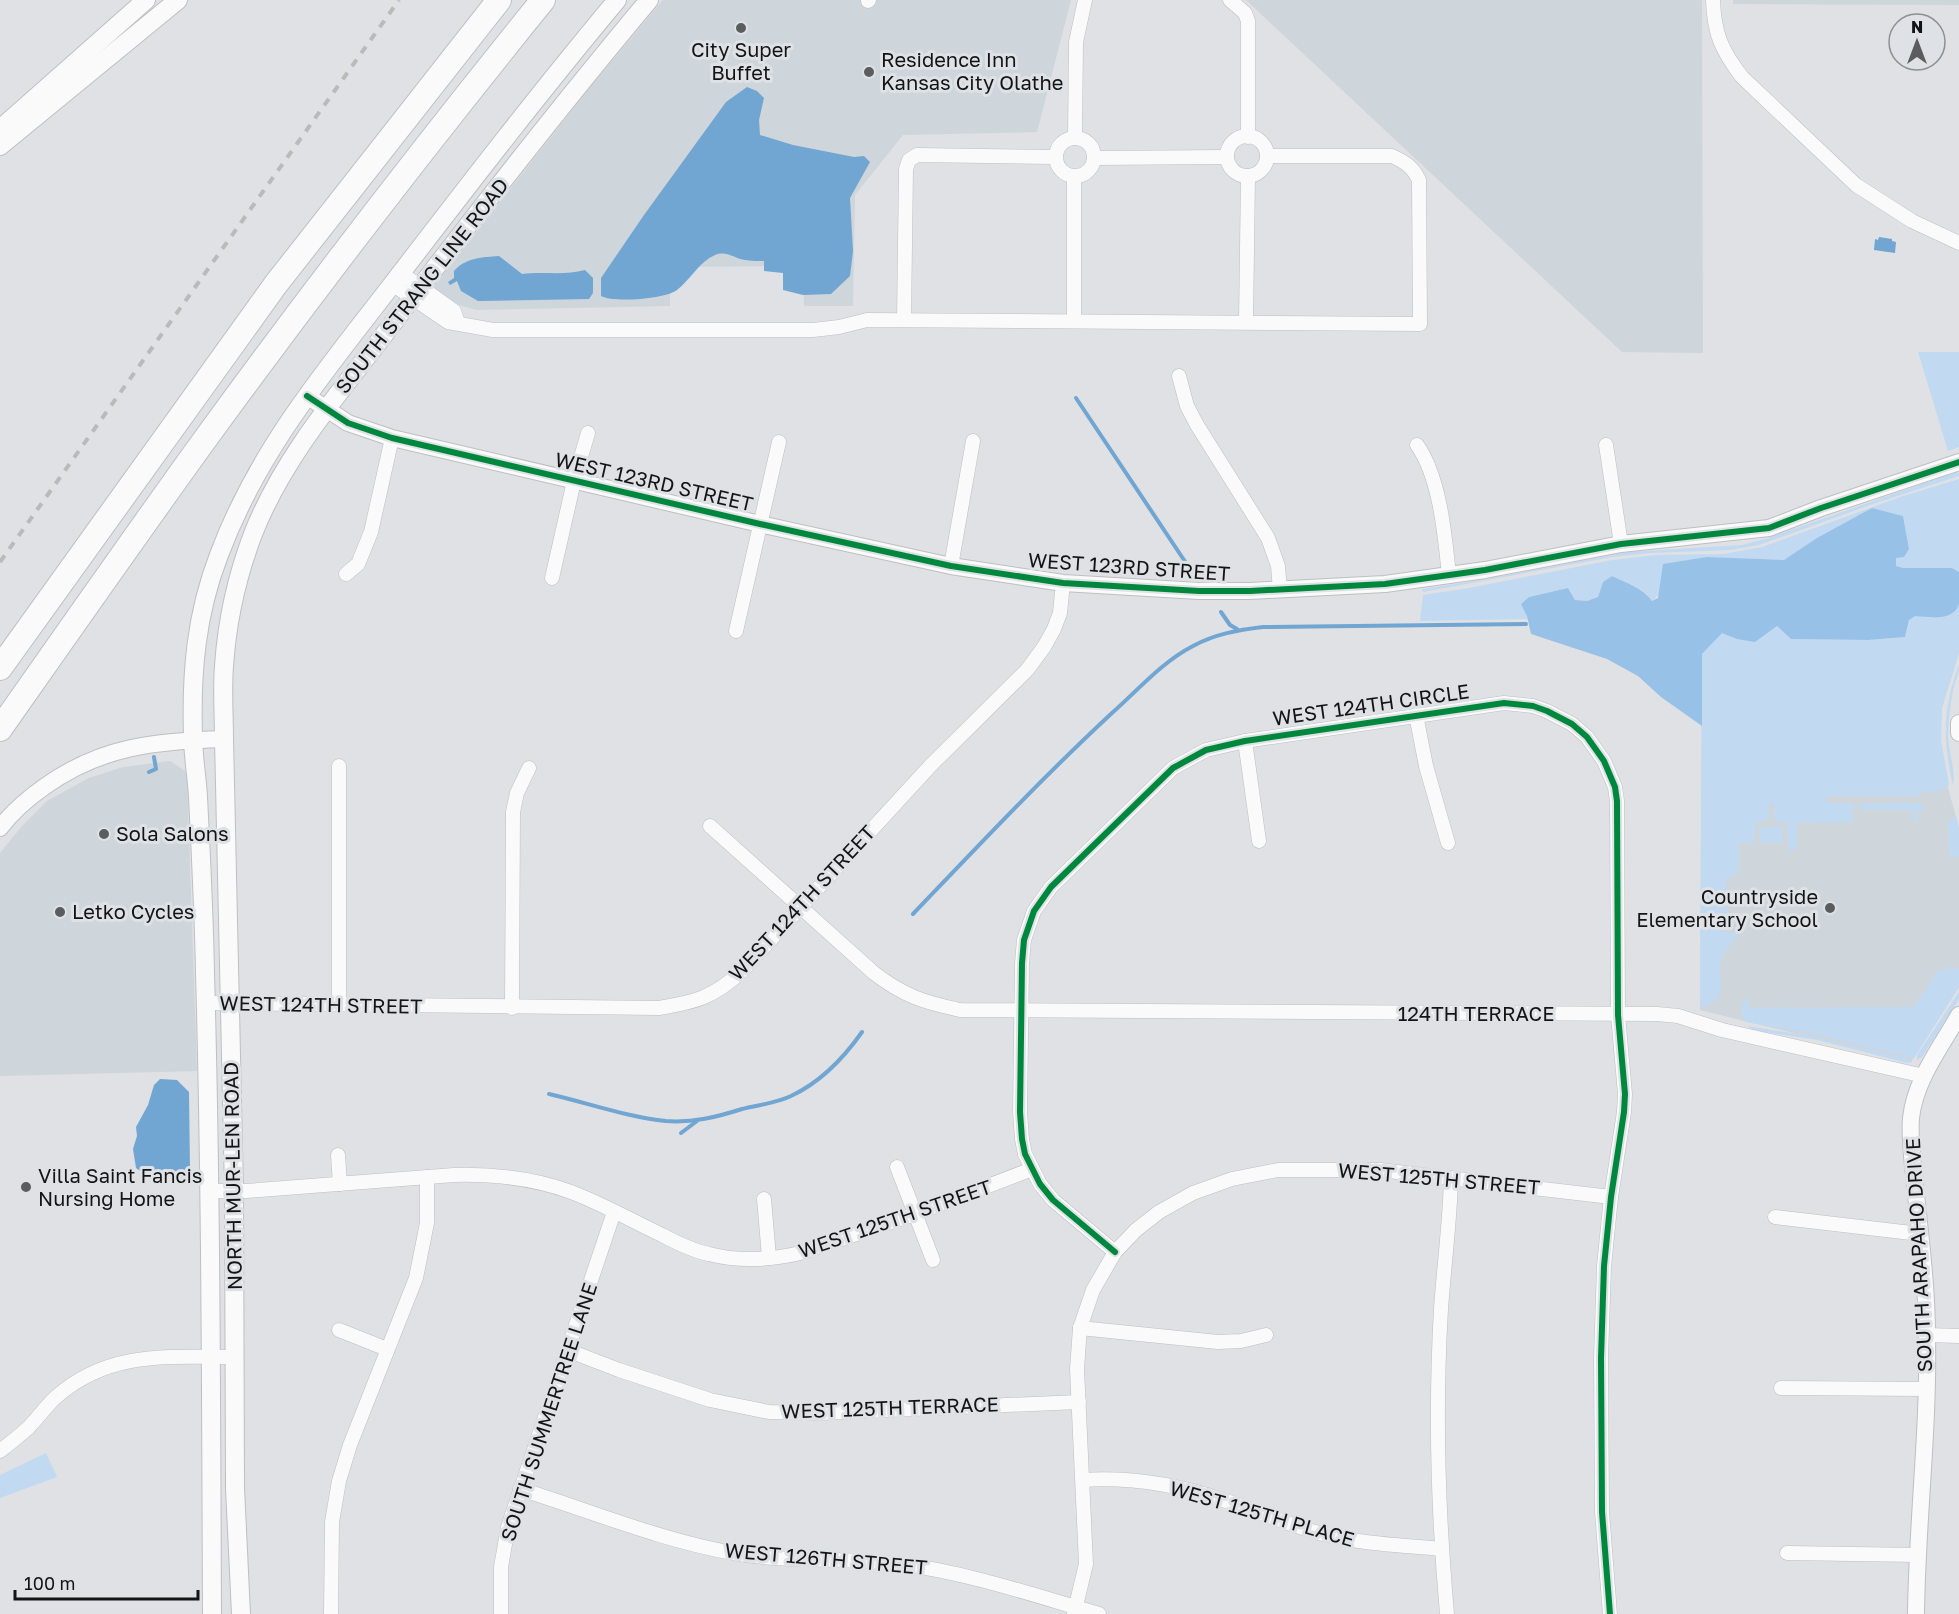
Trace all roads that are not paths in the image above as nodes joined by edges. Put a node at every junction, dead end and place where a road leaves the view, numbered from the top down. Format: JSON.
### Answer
{"nodes":[{"id":1,"x":146,"y":0,"type":"edge"},
{"id":2,"x":178,"y":0,"type":"edge"},
{"id":3,"x":499,"y":0,"type":"edge"},
{"id":4,"x":543,"y":0,"type":"edge"},
{"id":5,"x":617,"y":0,"type":"edge"},
{"id":6,"x":649,"y":0,"type":"edge"},
{"id":7,"x":1085,"y":0,"type":"edge"},
{"id":8,"x":1230,"y":0,"type":"edge"},
{"id":9,"x":1713,"y":0,"type":"edge"},
{"id":10,"x":0,"y":129,"type":"edge"},
{"id":11,"x":1248,"y":136,"type":"junction"},
{"id":12,"x":1075,"y":137,"type":"junction"},
{"id":13,"x":0,"y":146,"type":"edge"},
{"id":14,"x":1268,"y":156,"type":"junction"},
{"id":15,"x":1055,"y":157,"type":"junction"},
{"id":16,"x":1227,"y":157,"type":"junction"},
{"id":17,"x":1094,"y":158,"type":"junction"},
{"id":18,"x":1074,"y":176,"type":"junction"},
{"id":19,"x":1248,"y":176,"type":"junction"},
{"id":20,"x":1959,"y":243,"type":"edge"},
{"id":21,"x":397,"y":278,"type":"junction"},
{"id":22,"x":416,"y":292,"type":"junction"},
{"id":23,"x":904,"y":320,"type":"junction"},
{"id":24,"x":1074,"y":321,"type":"junction"},
{"id":25,"x":1246,"y":322,"type":"junction"},
{"id":26,"x":1179,"y":376,"type":"dead end"},
{"id":27,"x":307,"y":396,"type":"junction"},
{"id":28,"x":327,"y":410,"type":"junction"},
{"id":29,"x":588,"y":433,"type":"dead end"},
{"id":30,"x":392,"y":438,"type":"junction"},
{"id":31,"x":974,"y":441,"type":"dead end"},
{"id":32,"x":779,"y":442,"type":"dead end"},
{"id":33,"x":1417,"y":445,"type":"dead end"},
{"id":34,"x":1606,"y":445,"type":"dead end"},
{"id":35,"x":1959,"y":462,"type":"edge"},
{"id":36,"x":574,"y":481,"type":"junction"},
{"id":37,"x":759,"y":524,"type":"junction"},
{"id":38,"x":1621,"y":544,"type":"junction"},
{"id":39,"x":951,"y":566,"type":"junction"},
{"id":40,"x":346,"y":573,"type":"dead end"},
{"id":41,"x":1449,"y":576,"type":"junction"},
{"id":42,"x":552,"y":578,"type":"dead end"},
{"id":43,"x":1063,"y":583,"type":"junction"},
{"id":44,"x":1280,"y":590,"type":"junction"},
{"id":45,"x":736,"y":631,"type":"dead end"},
{"id":46,"x":0,"y":668,"type":"edge"},
{"id":47,"x":1416,"y":715,"type":"junction"},
{"id":48,"x":1959,"y":723,"type":"edge"},
{"id":49,"x":0,"y":729,"type":"edge"},
{"id":50,"x":1959,"y":733,"type":"edge"},
{"id":51,"x":224,"y":739,"type":"junction"},
{"id":52,"x":193,"y":740,"type":"junction"},
{"id":53,"x":1245,"y":741,"type":"junction"},
{"id":54,"x":339,"y":766,"type":"dead end"},
{"id":55,"x":529,"y":768,"type":"dead end"},
{"id":56,"x":710,"y":826,"type":"dead end"},
{"id":57,"x":0,"y":828,"type":"edge"},
{"id":58,"x":1259,"y":841,"type":"dead end"},
{"id":59,"x":1448,"y":843,"type":"dead end"},
{"id":60,"x":800,"y":907,"type":"junction"},
{"id":61,"x":206,"y":1003,"type":"junction"},
{"id":62,"x":230,"y":1003,"type":"junction"},
{"id":63,"x":339,"y":1004,"type":"junction"},
{"id":64,"x":512,"y":1008,"type":"junction"},
{"id":65,"x":1021,"y":1011,"type":"junction"},
{"id":66,"x":1618,"y":1015,"type":"junction"},
{"id":67,"x":1959,"y":1015,"type":"edge"},
{"id":68,"x":1924,"y":1076,"type":"junction"},
{"id":69,"x":338,"y":1155,"type":"dead end"},
{"id":70,"x":897,"y":1167,"type":"dead end"},
{"id":71,"x":1032,"y":1169,"type":"junction"},
{"id":72,"x":427,"y":1177,"type":"junction"},
{"id":73,"x":1451,"y":1178,"type":"junction"},
{"id":74,"x":340,"y":1185,"type":"junction"},
{"id":75,"x":210,"y":1191,"type":"junction"},
{"id":76,"x":234,"y":1191,"type":"junction"},
{"id":77,"x":1611,"y":1197,"type":"junction"},
{"id":78,"x":764,"y":1199,"type":"dead end"},
{"id":79,"x":615,"y":1212,"type":"junction"},
{"id":80,"x":915,"y":1214,"type":"junction"},
{"id":81,"x":1774,"y":1217,"type":"dead end"},
{"id":82,"x":1920,"y":1234,"type":"junction"},
{"id":83,"x":1115,"y":1252,"type":"junction"},
{"id":84,"x":769,"y":1257,"type":"junction"},
{"id":85,"x":933,"y":1260,"type":"dead end"},
{"id":86,"x":1080,"y":1328,"type":"junction"},
{"id":87,"x":339,"y":1330,"type":"dead end"},
{"id":88,"x":1266,"y":1335,"type":"dead end"},
{"id":89,"x":1928,"y":1335,"type":"junction"},
{"id":90,"x":1959,"y":1336,"type":"edge"},
{"id":91,"x":387,"y":1349,"type":"junction"},
{"id":92,"x":567,"y":1350,"type":"junction"},
{"id":93,"x":211,"y":1357,"type":"junction"},
{"id":94,"x":235,"y":1357,"type":"junction"},
{"id":95,"x":1781,"y":1388,"type":"dead end"},
{"id":96,"x":1926,"y":1389,"type":"junction"},
{"id":97,"x":1078,"y":1402,"type":"junction"},
{"id":98,"x":0,"y":1451,"type":"edge"},
{"id":99,"x":1083,"y":1480,"type":"junction"},
{"id":100,"x":520,"y":1489,"type":"junction"},
{"id":101,"x":1441,"y":1549,"type":"junction"},
{"id":102,"x":1787,"y":1553,"type":"dead end"},
{"id":103,"x":1918,"y":1556,"type":"junction"},
{"id":104,"x":1075,"y":1611,"type":"edge"},
{"id":105,"x":212,"y":1614,"type":"edge"},
{"id":106,"x":241,"y":1614,"type":"edge"},
{"id":107,"x":331,"y":1614,"type":"edge"},
{"id":108,"x":501,"y":1614,"type":"edge"},
{"id":109,"x":1099,"y":1614,"type":"edge"},
{"id":110,"x":1447,"y":1614,"type":"edge"},
{"id":111,"x":1610,"y":1614,"type":"edge"},
{"id":112,"x":1916,"y":1614,"type":"edge"}],
"edges":[{"from":1,"to":10,"type":"main road"},
{"from":2,"to":13,"type":"main road"},
{"from":3,"to":46,"type":"highway"},
{"from":4,"to":49,"type":"highway"},
{"from":5,"to":21,"type":"main road","name":"SOUTH STRANG LINE ROAD"},
{"from":6,"to":22,"type":"main road","name":"SOUTH STRANG LINE ROAD"},
{"from":7,"to":12,"type":"street"},
{"from":8,"to":11,"type":"street"},
{"from":9,"to":20,"type":"street"},
{"from":11,"to":14,"type":"street"},
{"from":11,"to":16,"type":"street"},
{"from":12,"to":15,"type":"street"},
{"from":12,"to":17,"type":"street"},
{"from":14,"to":19,"type":"street"},
{"from":14,"to":25,"type":"street"},
{"from":15,"to":18,"type":"street"},
{"from":15,"to":23,"type":"street"},
{"from":16,"to":17,"type":"street"},
{"from":16,"to":19,"type":"street"},
{"from":17,"to":18,"type":"street"},
{"from":18,"to":24,"type":"street"},
{"from":19,"to":25,"type":"street"},
{"from":21,"to":22,"type":"street"},
{"from":21,"to":27,"type":"main road","name":"SOUTH STRANG LINE ROAD"},
{"from":22,"to":23,"type":"street"},
{"from":22,"to":28,"type":"main road","name":"SOUTH STRANG LINE ROAD"},
{"from":23,"to":24,"type":"street"},
{"from":24,"to":25,"type":"street"},
{"from":26,"to":44,"type":"street"},
{"from":27,"to":28,"type":"street","name":"WEST 123RD STREET"},
{"from":27,"to":52,"type":"main road","name":"SOUTH STRANG LINE ROAD"},
{"from":28,"to":30,"type":"street","name":"WEST 123RD STREET"},
{"from":28,"to":51,"type":"main road","name":"SOUTH STRANG LINE ROAD"},
{"from":29,"to":36,"type":"street","name":"WEST 123RD STREET"},
{"from":30,"to":36,"type":"street","name":"WEST 123RD STREET"},
{"from":30,"to":40,"type":"street"},
{"from":31,"to":39,"type":"street"},
{"from":32,"to":37,"type":"street","name":"WEST 123RD STREET"},
{"from":33,"to":41,"type":"street"},
{"from":34,"to":38,"type":"street"},
{"from":35,"to":38,"type":"street","name":"WEST 123RD STREET"},
{"from":36,"to":37,"type":"street","name":"WEST 123RD STREET"},
{"from":36,"to":42,"type":"street","name":"WEST 123RD STREET"},
{"from":37,"to":39,"type":"street","name":"WEST 123RD STREET"},
{"from":37,"to":45,"type":"street","name":"WEST 123RD STREET"},
{"from":38,"to":41,"type":"street","name":"WEST 123RD STREET"},
{"from":39,"to":43,"type":"street","name":"WEST 123RD STREET"},
{"from":41,"to":44,"type":"street","name":"WEST 123RD STREET"},
{"from":43,"to":44,"type":"street","name":"WEST 123RD STREET"},
{"from":43,"to":60,"type":"street","name":"WEST 124TH STREET"},
{"from":47,"to":53,"type":"street","name":"WEST 124TH CIRCLE"},
{"from":47,"to":59,"type":"street","name":"WEST 124TH CIRCLE"},
{"from":47,"to":66,"type":"street","name":"WEST 124TH CIRCLE"},
{"from":48,"to":50,"type":"street"},
{"from":51,"to":52,"type":"street"},
{"from":51,"to":62,"type":"main road","name":"NORTH MUR-LEN ROAD"},
{"from":52,"to":57,"type":"street"},
{"from":52,"to":61,"type":"main road","name":"NORTH MUR-LEN ROAD"},
{"from":53,"to":58,"type":"street"},
{"from":53,"to":65,"type":"street","name":"WEST 124TH CIRCLE"},
{"from":54,"to":63,"type":"street"},
{"from":55,"to":64,"type":"street"},
{"from":56,"to":60,"type":"street","name":"124TH TERRACE"},
{"from":60,"to":64,"type":"street","name":"WEST 124TH STREET"},
{"from":60,"to":65,"type":"street","name":"124TH TERRACE"},
{"from":61,"to":62,"type":"street","name":"WEST 124TH STREET"},
{"from":61,"to":75,"type":"main road","name":"NORTH MUR-LEN ROAD"},
{"from":62,"to":63,"type":"street","name":"WEST 124TH STREET"},
{"from":62,"to":76,"type":"main road","name":"NORTH MUR-LEN ROAD"},
{"from":63,"to":64,"type":"street","name":"WEST 124TH STREET"},
{"from":65,"to":66,"type":"street","name":"124TH TERRACE"},
{"from":65,"to":71,"type":"street","name":"WEST 124TH CIRCLE"},
{"from":66,"to":68,"type":"street","name":"124TH TERRACE"},
{"from":66,"to":77,"type":"street","name":"WEST 124TH CIRCLE"},
{"from":67,"to":68,"type":"street","name":"SOUTH ARAPAHO DRIVE"},
{"from":68,"to":82,"type":"street","name":"SOUTH ARAPAHO DRIVE"},
{"from":69,"to":74,"type":"street"},
{"from":70,"to":80,"type":"street"},
{"from":71,"to":80,"type":"street","name":"WEST 125TH STREET"},
{"from":71,"to":83,"type":"street","name":"WEST 124TH CIRCLE"},
{"from":72,"to":74,"type":"street","name":"WEST 125TH STREET"},
{"from":72,"to":79,"type":"street","name":"WEST 125TH STREET"},
{"from":72,"to":91,"type":"street"},
{"from":73,"to":77,"type":"street","name":"WEST 125TH STREET"},
{"from":73,"to":83,"type":"street","name":"WEST 125TH STREET"},
{"from":73,"to":101,"type":"street"},
{"from":74,"to":76,"type":"street","name":"WEST 125TH STREET"},
{"from":75,"to":76,"type":"street","name":"WEST 125TH STREET"},
{"from":75,"to":93,"type":"main road","name":"NORTH MUR-LEN ROAD"},
{"from":76,"to":94,"type":"main road","name":"NORTH MUR-LEN ROAD"},
{"from":77,"to":111,"type":"street","name":"WEST 124TH CIRCLE"},
{"from":78,"to":84,"type":"street"},
{"from":79,"to":84,"type":"street","name":"WEST 125TH STREET"},
{"from":79,"to":92,"type":"street","name":"SOUTH SUMMERTREE LANE"},
{"from":80,"to":84,"type":"street","name":"WEST 125TH STREET"},
{"from":80,"to":85,"type":"street"},
{"from":81,"to":82,"type":"street"},
{"from":82,"to":89,"type":"street","name":"SOUTH ARAPAHO DRIVE"},
{"from":83,"to":86,"type":"street","name":"WEST 125TH STREET"},
{"from":86,"to":88,"type":"street"},
{"from":86,"to":97,"type":"street","name":"WEST 125TH STREET"},
{"from":87,"to":91,"type":"street"},
{"from":89,"to":90,"type":"street"},
{"from":89,"to":96,"type":"street","name":"SOUTH ARAPAHO DRIVE"},
{"from":91,"to":107,"type":"street"},
{"from":92,"to":97,"type":"street","name":"WEST 125TH TERRACE"},
{"from":92,"to":100,"type":"street","name":"SOUTH SUMMERTREE LANE"},
{"from":93,"to":94,"type":"street"},
{"from":93,"to":98,"type":"street"},
{"from":93,"to":105,"type":"main road","name":"NORTH MUR-LEN ROAD"},
{"from":94,"to":106,"type":"main road","name":"NORTH MUR-LEN ROAD"},
{"from":95,"to":96,"type":"street"},
{"from":96,"to":103,"type":"street","name":"SOUTH ARAPAHO DRIVE"},
{"from":97,"to":99,"type":"street","name":"WEST 125TH STREET"},
{"from":99,"to":101,"type":"street","name":"WEST 125TH PLACE"},
{"from":99,"to":104,"type":"street","name":"WEST 125TH STREET"},
{"from":100,"to":104,"type":"street","name":"WEST 126TH STREET"},
{"from":100,"to":108,"type":"street","name":"SOUTH SUMMERTREE LANE"},
{"from":101,"to":110,"type":"street"},
{"from":102,"to":103,"type":"street"},
{"from":103,"to":112,"type":"street","name":"SOUTH ARAPAHO DRIVE"},
{"from":104,"to":109,"type":"street","name":"WEST 126TH STREET"}]}
